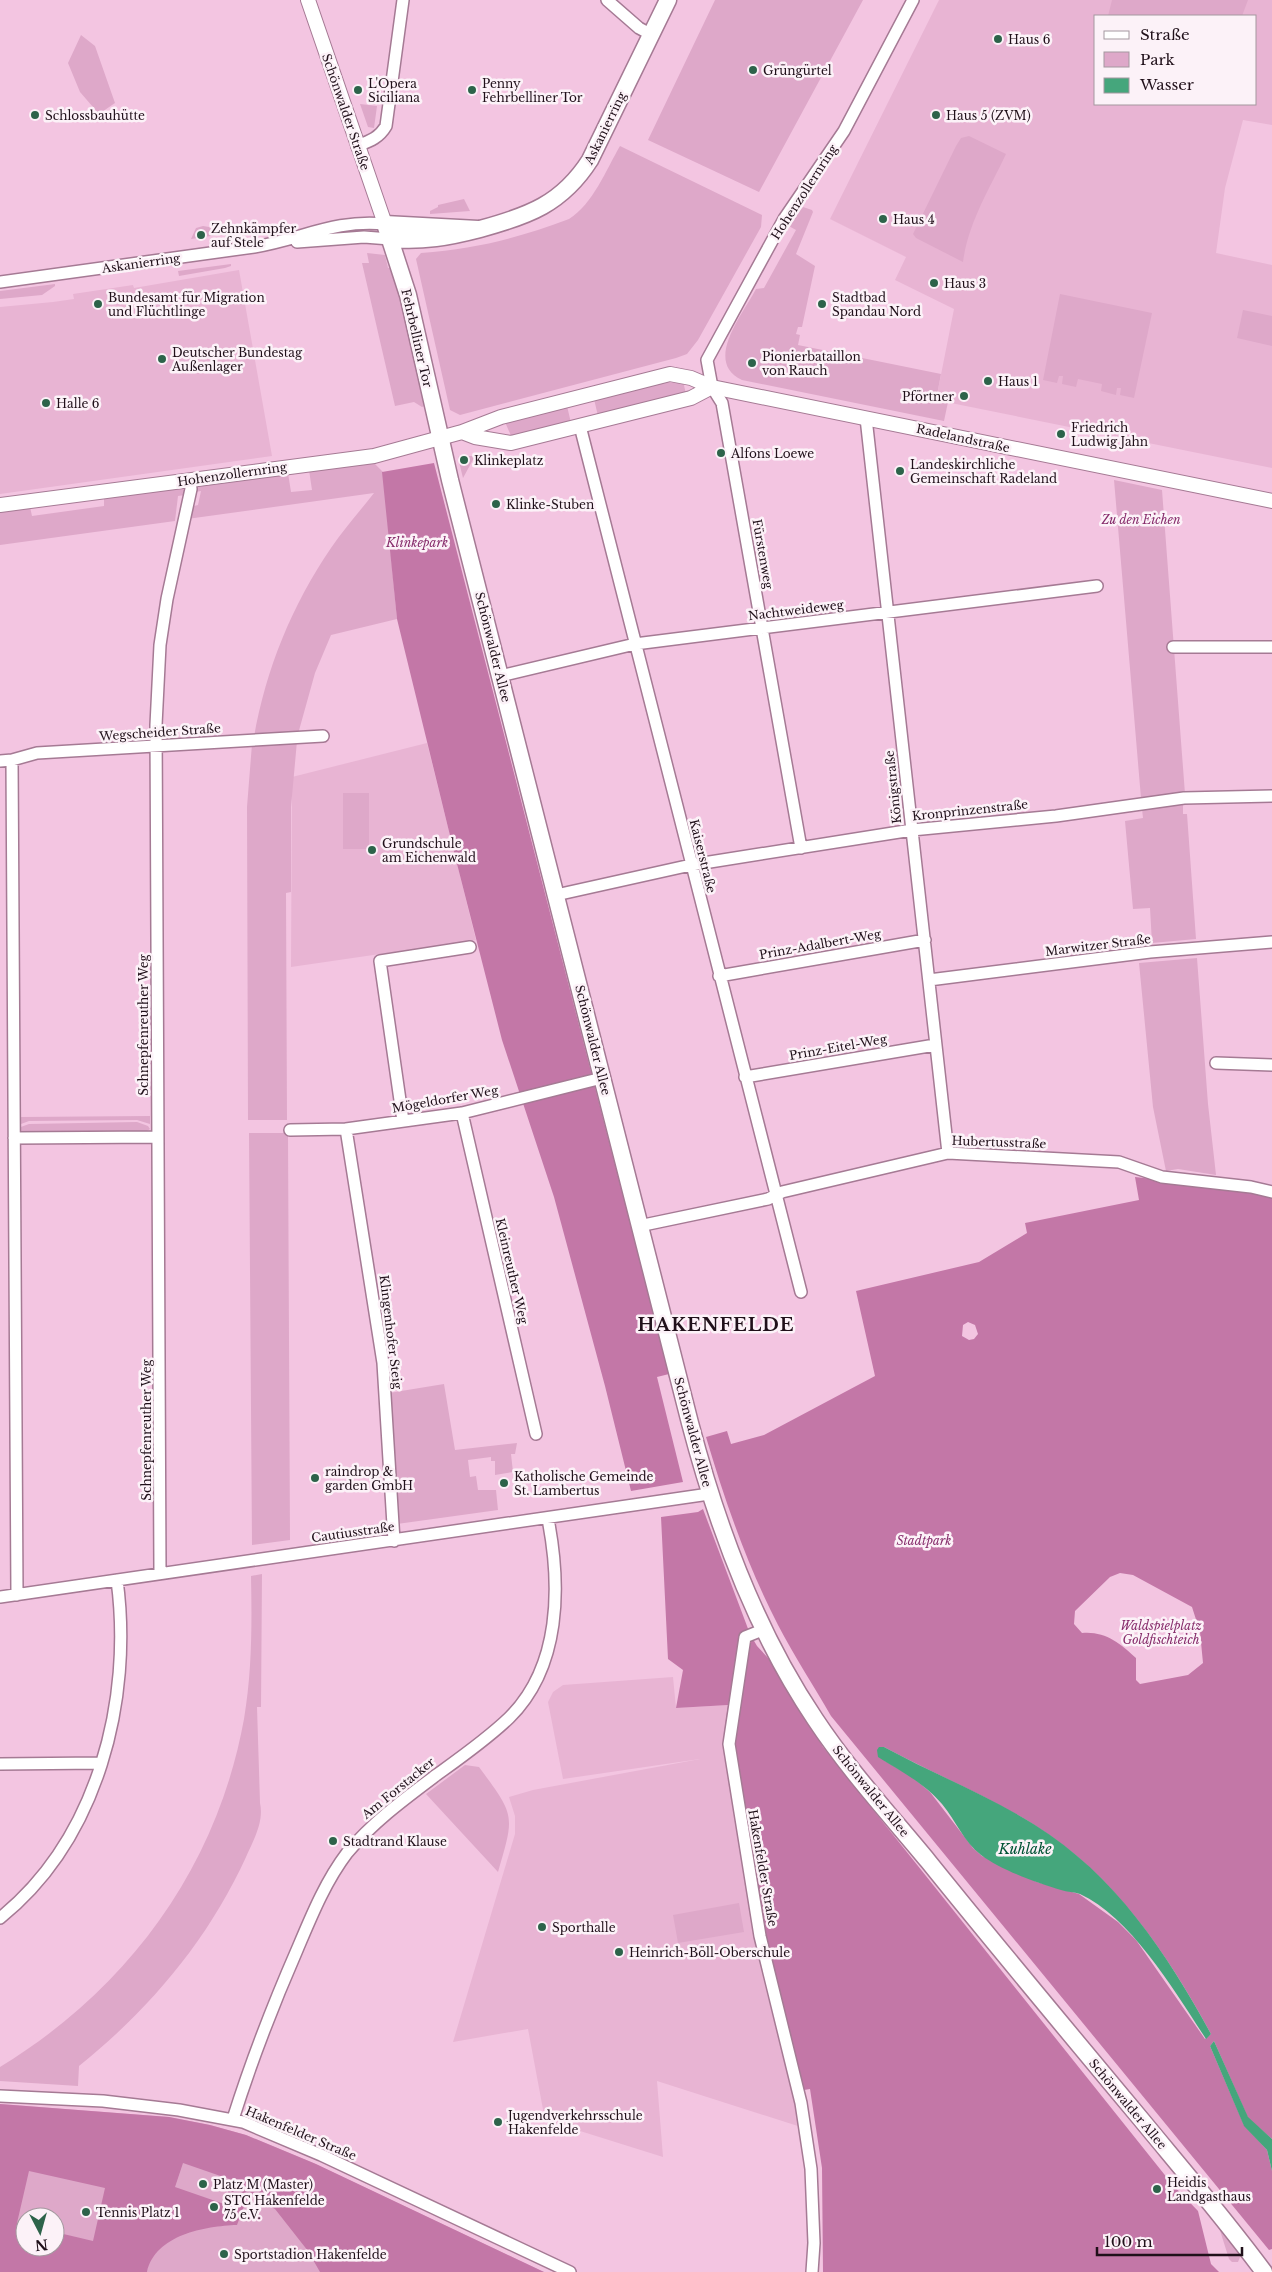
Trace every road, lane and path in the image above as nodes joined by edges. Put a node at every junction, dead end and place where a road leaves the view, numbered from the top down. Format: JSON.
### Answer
{"nodes":[{"id":1,"x":308,"y":0,"type":"edge"},
{"id":2,"x":403,"y":0,"type":"edge"},
{"id":3,"x":607,"y":0,"type":"edge"},
{"id":4,"x":668,"y":0,"type":"edge"},
{"id":5,"x":913,"y":0,"type":"edge"},
{"id":6,"x":652,"y":35,"type":"junction"},
{"id":7,"x":357,"y":146,"type":"junction"},
{"id":8,"x":387,"y":232,"type":"junction"},
{"id":9,"x":0,"y":282,"type":"edge"},
{"id":10,"x":712,"y":387,"type":"junction"},
{"id":11,"x":866,"y":418,"type":"junction"},
{"id":12,"x":580,"y":426,"type":"junction"},
{"id":13,"x":462,"y":432,"type":"junction"},
{"id":14,"x":440,"y":438,"type":"junction"},
{"id":15,"x":190,"y":480,"type":"junction"},
{"id":16,"x":1272,"y":501,"type":"edge"},
{"id":17,"x":0,"y":505,"type":"edge"},
{"id":18,"x":1097,"y":586,"type":"dead end"},
{"id":19,"x":887,"y":613,"type":"junction"},
{"id":20,"x":763,"y":628,"type":"junction"},
{"id":21,"x":635,"y":644,"type":"junction"},
{"id":22,"x":1173,"y":647,"type":"dead end"},
{"id":23,"x":1272,"y":647,"type":"edge"},
{"id":24,"x":500,"y":676,"type":"junction"},
{"id":25,"x":323,"y":736,"type":"dead end"},
{"id":26,"x":155,"y":746,"type":"junction"},
{"id":27,"x":12,"y":760,"type":"junction"},
{"id":28,"x":0,"y":761,"type":"edge"},
{"id":29,"x":1272,"y":796,"type":"edge"},
{"id":30,"x":912,"y":830,"type":"junction"},
{"id":31,"x":801,"y":848,"type":"junction"},
{"id":32,"x":691,"y":865,"type":"junction"},
{"id":33,"x":556,"y":895,"type":"junction"},
{"id":34,"x":925,"y":940,"type":"junction"},
{"id":35,"x":1272,"y":942,"type":"edge"},
{"id":36,"x":470,"y":947,"type":"dead end"},
{"id":37,"x":719,"y":976,"type":"junction"},
{"id":38,"x":929,"y":980,"type":"junction"},
{"id":39,"x":935,"y":1045,"type":"junction"},
{"id":40,"x":1216,"y":1062,"type":"dead end"},
{"id":41,"x":1272,"y":1065,"type":"edge"},
{"id":42,"x":745,"y":1077,"type":"junction"},
{"id":43,"x":602,"y":1078,"type":"junction"},
{"id":44,"x":462,"y":1113,"type":"junction"},
{"id":45,"x":403,"y":1121,"type":"junction"},
{"id":46,"x":346,"y":1129,"type":"junction"},
{"id":47,"x":290,"y":1130,"type":"dead end"},
{"id":48,"x":14,"y":1138,"type":"junction"},
{"id":49,"x":158,"y":1138,"type":"junction"},
{"id":50,"x":948,"y":1153,"type":"junction"},
{"id":51,"x":1272,"y":1192,"type":"edge"},
{"id":52,"x":775,"y":1195,"type":"junction"},
{"id":53,"x":639,"y":1226,"type":"junction"},
{"id":54,"x":801,"y":1292,"type":"dead end"},
{"id":55,"x":536,"y":1434,"type":"dead end"},
{"id":56,"x":709,"y":1494,"type":"junction"},
{"id":57,"x":548,"y":1519,"type":"junction"},
{"id":58,"x":394,"y":1540,"type":"junction"},
{"id":59,"x":160,"y":1574,"type":"junction"},
{"id":60,"x":117,"y":1580,"type":"junction"},
{"id":61,"x":17,"y":1595,"type":"junction"},
{"id":62,"x":0,"y":1597,"type":"edge"},
{"id":63,"x":765,"y":1629,"type":"junction"},
{"id":64,"x":101,"y":1763,"type":"junction"},
{"id":65,"x":0,"y":1764,"type":"edge"},
{"id":66,"x":0,"y":1918,"type":"edge"},
{"id":67,"x":0,"y":2096,"type":"edge"},
{"id":68,"x":233,"y":2119,"type":"junction"},
{"id":69,"x":570,"y":2272,"type":"edge"},
{"id":70,"x":812,"y":2272,"type":"edge"},
{"id":71,"x":1264,"y":2272,"type":"edge"}],
"edges":[{"from":1,"to":7,"type":"street","name":"Schönwalder Straße"},
{"from":2,"to":7,"type":"street"},
{"from":3,"to":6,"type":"street"},
{"from":4,"to":6,"type":"main road","name":"Askanierring"},
{"from":5,"to":10,"type":"street","name":"Hohenzollernring"},
{"from":6,"to":8,"type":"main road","name":"Askanierring"},
{"from":7,"to":8,"type":"street","name":"Schönwalder Straße"},
{"from":8,"to":9,"type":"street","name":"Askanierring"},
{"from":8,"to":14,"type":"main road","name":"Fehrbelliner Tor"},
{"from":10,"to":11,"type":"street","name":"Radelandstraße"},
{"from":10,"to":12,"type":"street","name":"Hohenzollernring"},
{"from":10,"to":13,"type":"street","name":"Hohenzollernring"},
{"from":10,"to":20,"type":"street","name":"Fürstenweg"},
{"from":11,"to":16,"type":"street","name":"Radelandstraße"},
{"from":11,"to":19,"type":"street","name":"Königstraße"},
{"from":12,"to":13,"type":"street","name":"Hohenzollernring"},
{"from":12,"to":21,"type":"street","name":"Kaiserstraße"},
{"from":13,"to":14,"type":"street","name":"Hohenzollernring"},
{"from":14,"to":15,"type":"street","name":"Hohenzollernring"},
{"from":14,"to":24,"type":"main road","name":"Schönwalder Allee"},
{"from":15,"to":17,"type":"street","name":"Hohenzollernring"},
{"from":15,"to":26,"type":"street","name":"Schnepfenreuther Weg"},
{"from":18,"to":19,"type":"street","name":"Nachtweideweg"},
{"from":19,"to":20,"type":"street","name":"Nachtweideweg"},
{"from":19,"to":30,"type":"street","name":"Königstraße"},
{"from":20,"to":21,"type":"street","name":"Nachtweideweg"},
{"from":20,"to":31,"type":"street","name":"Fürstenweg"},
{"from":21,"to":24,"type":"street","name":"Nachtweideweg"},
{"from":21,"to":32,"type":"street","name":"Kaiserstraße"},
{"from":22,"to":23,"type":"street"},
{"from":24,"to":33,"type":"main road","name":"Schönwalder Allee"},
{"from":25,"to":26,"type":"street","name":"Wegscheider Straße"},
{"from":26,"to":27,"type":"street","name":"Wegscheider Straße"},
{"from":26,"to":49,"type":"street","name":"Schnepfenreuther Weg"},
{"from":27,"to":28,"type":"street","name":"Wegscheider Straße"},
{"from":27,"to":48,"type":"street"},
{"from":29,"to":30,"type":"street","name":"Kronprinzenstraße"},
{"from":30,"to":31,"type":"street","name":"Kronprinzenstraße"},
{"from":30,"to":34,"type":"street","name":"Königstraße"},
{"from":31,"to":32,"type":"street","name":"Kronprinzenstraße"},
{"from":32,"to":33,"type":"street","name":"Kronprinzenstraße"},
{"from":32,"to":37,"type":"street","name":"Kaiserstraße"},
{"from":33,"to":43,"type":"main road","name":"Schönwalder Allee"},
{"from":34,"to":37,"type":"street","name":"Prinz-Adalbert-Weg"},
{"from":34,"to":38,"type":"street","name":"Königstraße"},
{"from":35,"to":38,"type":"street","name":"Marwitzer Straße"},
{"from":36,"to":45,"type":"street"},
{"from":37,"to":42,"type":"street","name":"Kaiserstraße"},
{"from":38,"to":39,"type":"street","name":"Königstraße"},
{"from":39,"to":42,"type":"street","name":"Prinz-Eitel-Weg"},
{"from":39,"to":50,"type":"street","name":"Königstraße"},
{"from":40,"to":41,"type":"street"},
{"from":42,"to":52,"type":"street","name":"Kaiserstraße"},
{"from":43,"to":44,"type":"street","name":"Mögeldorfer Weg"},
{"from":43,"to":53,"type":"main road","name":"Schönwalder Allee"},
{"from":44,"to":45,"type":"street","name":"Mögeldorfer Weg"},
{"from":44,"to":55,"type":"street","name":"Kleinreuther Weg"},
{"from":45,"to":46,"type":"street","name":"Mögeldorfer Weg"},
{"from":46,"to":47,"type":"street","name":"Mögeldorfer Weg"},
{"from":46,"to":58,"type":"street","name":"Klingenhofer Steig"},
{"from":48,"to":49,"type":"street"},
{"from":48,"to":61,"type":"street"},
{"from":49,"to":59,"type":"street","name":"Schnepfenreuther Weg"},
{"from":50,"to":51,"type":"street","name":"Hubertusstraße"},
{"from":50,"to":52,"type":"street","name":"Hubertusstraße"},
{"from":52,"to":53,"type":"street","name":"Hubertusstraße"},
{"from":52,"to":54,"type":"street","name":"Kaiserstraße"},
{"from":53,"to":56,"type":"main road","name":"Schönwalder Allee"},
{"from":56,"to":57,"type":"street","name":"Cautiusstraße"},
{"from":56,"to":63,"type":"main road","name":"Schönwalder Allee"},
{"from":57,"to":58,"type":"street","name":"Cautiusstraße"},
{"from":57,"to":68,"type":"street","name":"Am Forstacker"},
{"from":58,"to":59,"type":"street","name":"Cautiusstraße"},
{"from":59,"to":60,"type":"street","name":"Cautiusstraße"},
{"from":60,"to":61,"type":"street","name":"Cautiusstraße"},
{"from":60,"to":64,"type":"street"},
{"from":61,"to":62,"type":"street","name":"Cautiusstraße"},
{"from":63,"to":70,"type":"street","name":"Hakenfelder Straße"},
{"from":63,"to":71,"type":"main road","name":"Schönwalder Allee"},
{"from":64,"to":65,"type":"street"},
{"from":64,"to":66,"type":"street"},
{"from":67,"to":68,"type":"street","name":"Hakenfelder Straße"},
{"from":68,"to":69,"type":"street","name":"Hakenfelder Straße"}]}
